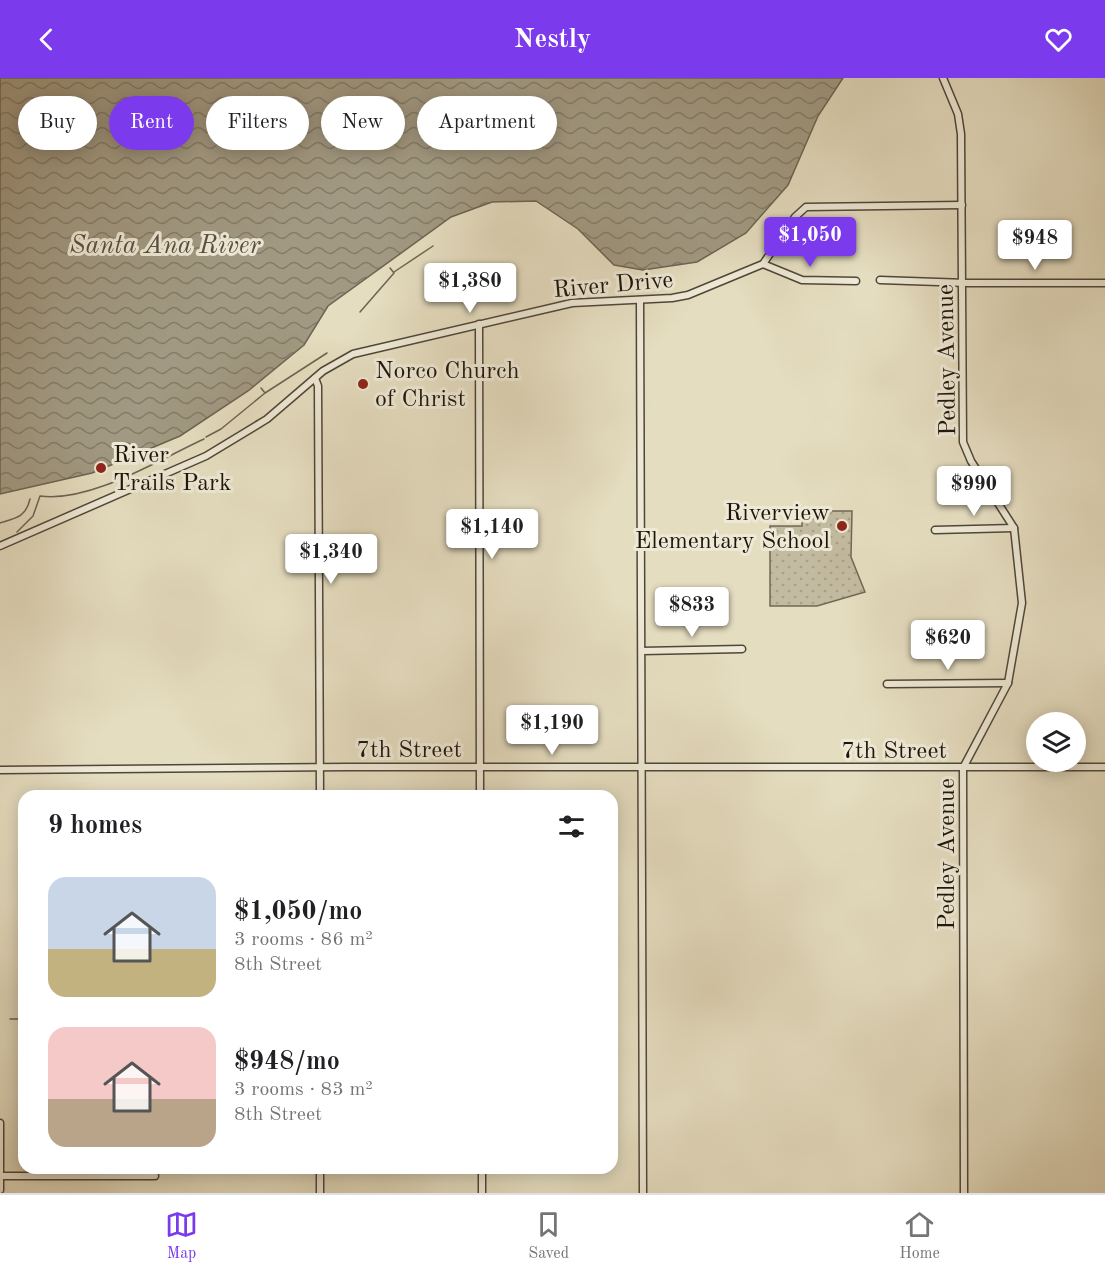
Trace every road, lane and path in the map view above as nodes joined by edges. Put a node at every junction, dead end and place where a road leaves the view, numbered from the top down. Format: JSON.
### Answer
{"nodes":[{"id":1,"x":943,"y":78,"type":"edge"},
{"id":2,"x":962,"y":205,"type":"junction"},
{"id":3,"x":763,"y":264,"type":"junction"},
{"id":4,"x":880,"y":280,"type":"dead end"},
{"id":5,"x":856,"y":281,"type":"dead end"},
{"id":6,"x":963,"y":282,"type":"junction"},
{"id":7,"x":1105,"y":284,"type":"edge"},
{"id":8,"x":640,"y":300,"type":"junction"},
{"id":9,"x":479,"y":324,"type":"junction"},
{"id":10,"x":315,"y":378,"type":"junction"},
{"id":11,"x":1014,"y":528,"type":"junction"},
{"id":12,"x":935,"y":530,"type":"dead end"},
{"id":13,"x":0,"y":546,"type":"edge"},
{"id":14,"x":742,"y":649,"type":"dead end"},
{"id":15,"x":642,"y":651,"type":"junction"},
{"id":16,"x":1008,"y":683,"type":"junction"},
{"id":17,"x":887,"y":684,"type":"dead end"},
{"id":18,"x":1105,"y":767,"type":"edge"},
{"id":19,"x":320,"y":768,"type":"junction"},
{"id":20,"x":480,"y":768,"type":"junction"},
{"id":21,"x":641,"y":768,"type":"junction"},
{"id":22,"x":963,"y":768,"type":"junction"},
{"id":23,"x":0,"y":770,"type":"edge"},
{"id":24,"x":320,"y":790,"type":"edge"},
{"id":25,"x":480,"y":790,"type":"edge"},
{"id":26,"x":0,"y":1123,"type":"edge"},
{"id":27,"x":0,"y":1133,"type":"edge"},
{"id":28,"x":320,"y":1174,"type":"edge"},
{"id":29,"x":482,"y":1174,"type":"edge"},
{"id":30,"x":0,"y":1176,"type":"edge"},
{"id":31,"x":155,"y":1176,"type":"dead end"},
{"id":32,"x":0,"y":1190,"type":"edge"},
{"id":33,"x":320,"y":1193,"type":"edge"},
{"id":34,"x":482,"y":1193,"type":"edge"},
{"id":35,"x":643,"y":1193,"type":"edge"},
{"id":36,"x":964,"y":1193,"type":"edge"}],
"edges":[{"from":1,"to":2,"type":"street","name":"Pedley Avenue"},
{"from":2,"to":3,"type":"street"},
{"from":2,"to":6,"type":"street","name":"Pedley Avenue"},
{"from":3,"to":5,"type":"street"},
{"from":3,"to":8,"type":"street","name":"River Drive"},
{"from":4,"to":6,"type":"street"},
{"from":6,"to":7,"type":"street"},
{"from":6,"to":11,"type":"street","name":"Pedley Avenue"},
{"from":8,"to":9,"type":"street","name":"River Drive"},
{"from":8,"to":15,"type":"street"},
{"from":9,"to":10,"type":"street","name":"River Drive"},
{"from":9,"to":20,"type":"street"},
{"from":10,"to":13,"type":"street","name":"River Drive"},
{"from":10,"to":19,"type":"street"},
{"from":11,"to":12,"type":"street"},
{"from":11,"to":16,"type":"street","name":"Pedley Avenue"},
{"from":14,"to":15,"type":"street"},
{"from":15,"to":21,"type":"street"},
{"from":16,"to":17,"type":"street"},
{"from":16,"to":22,"type":"street","name":"Pedley Avenue"},
{"from":18,"to":22,"type":"street","name":"7th Street"},
{"from":19,"to":20,"type":"street","name":"7th Street"},
{"from":19,"to":23,"type":"street","name":"7th Street"},
{"from":19,"to":24,"type":"street"},
{"from":20,"to":21,"type":"street","name":"7th Street"},
{"from":20,"to":25,"type":"street"},
{"from":21,"to":22,"type":"street","name":"7th Street"},
{"from":21,"to":35,"type":"street"},
{"from":22,"to":36,"type":"street","name":"Pedley Avenue"},
{"from":26,"to":27,"type":"street"},
{"from":27,"to":30,"type":"street"},
{"from":28,"to":33,"type":"street"},
{"from":29,"to":34,"type":"street"},
{"from":30,"to":31,"type":"street"},
{"from":30,"to":32,"type":"street"}]}
